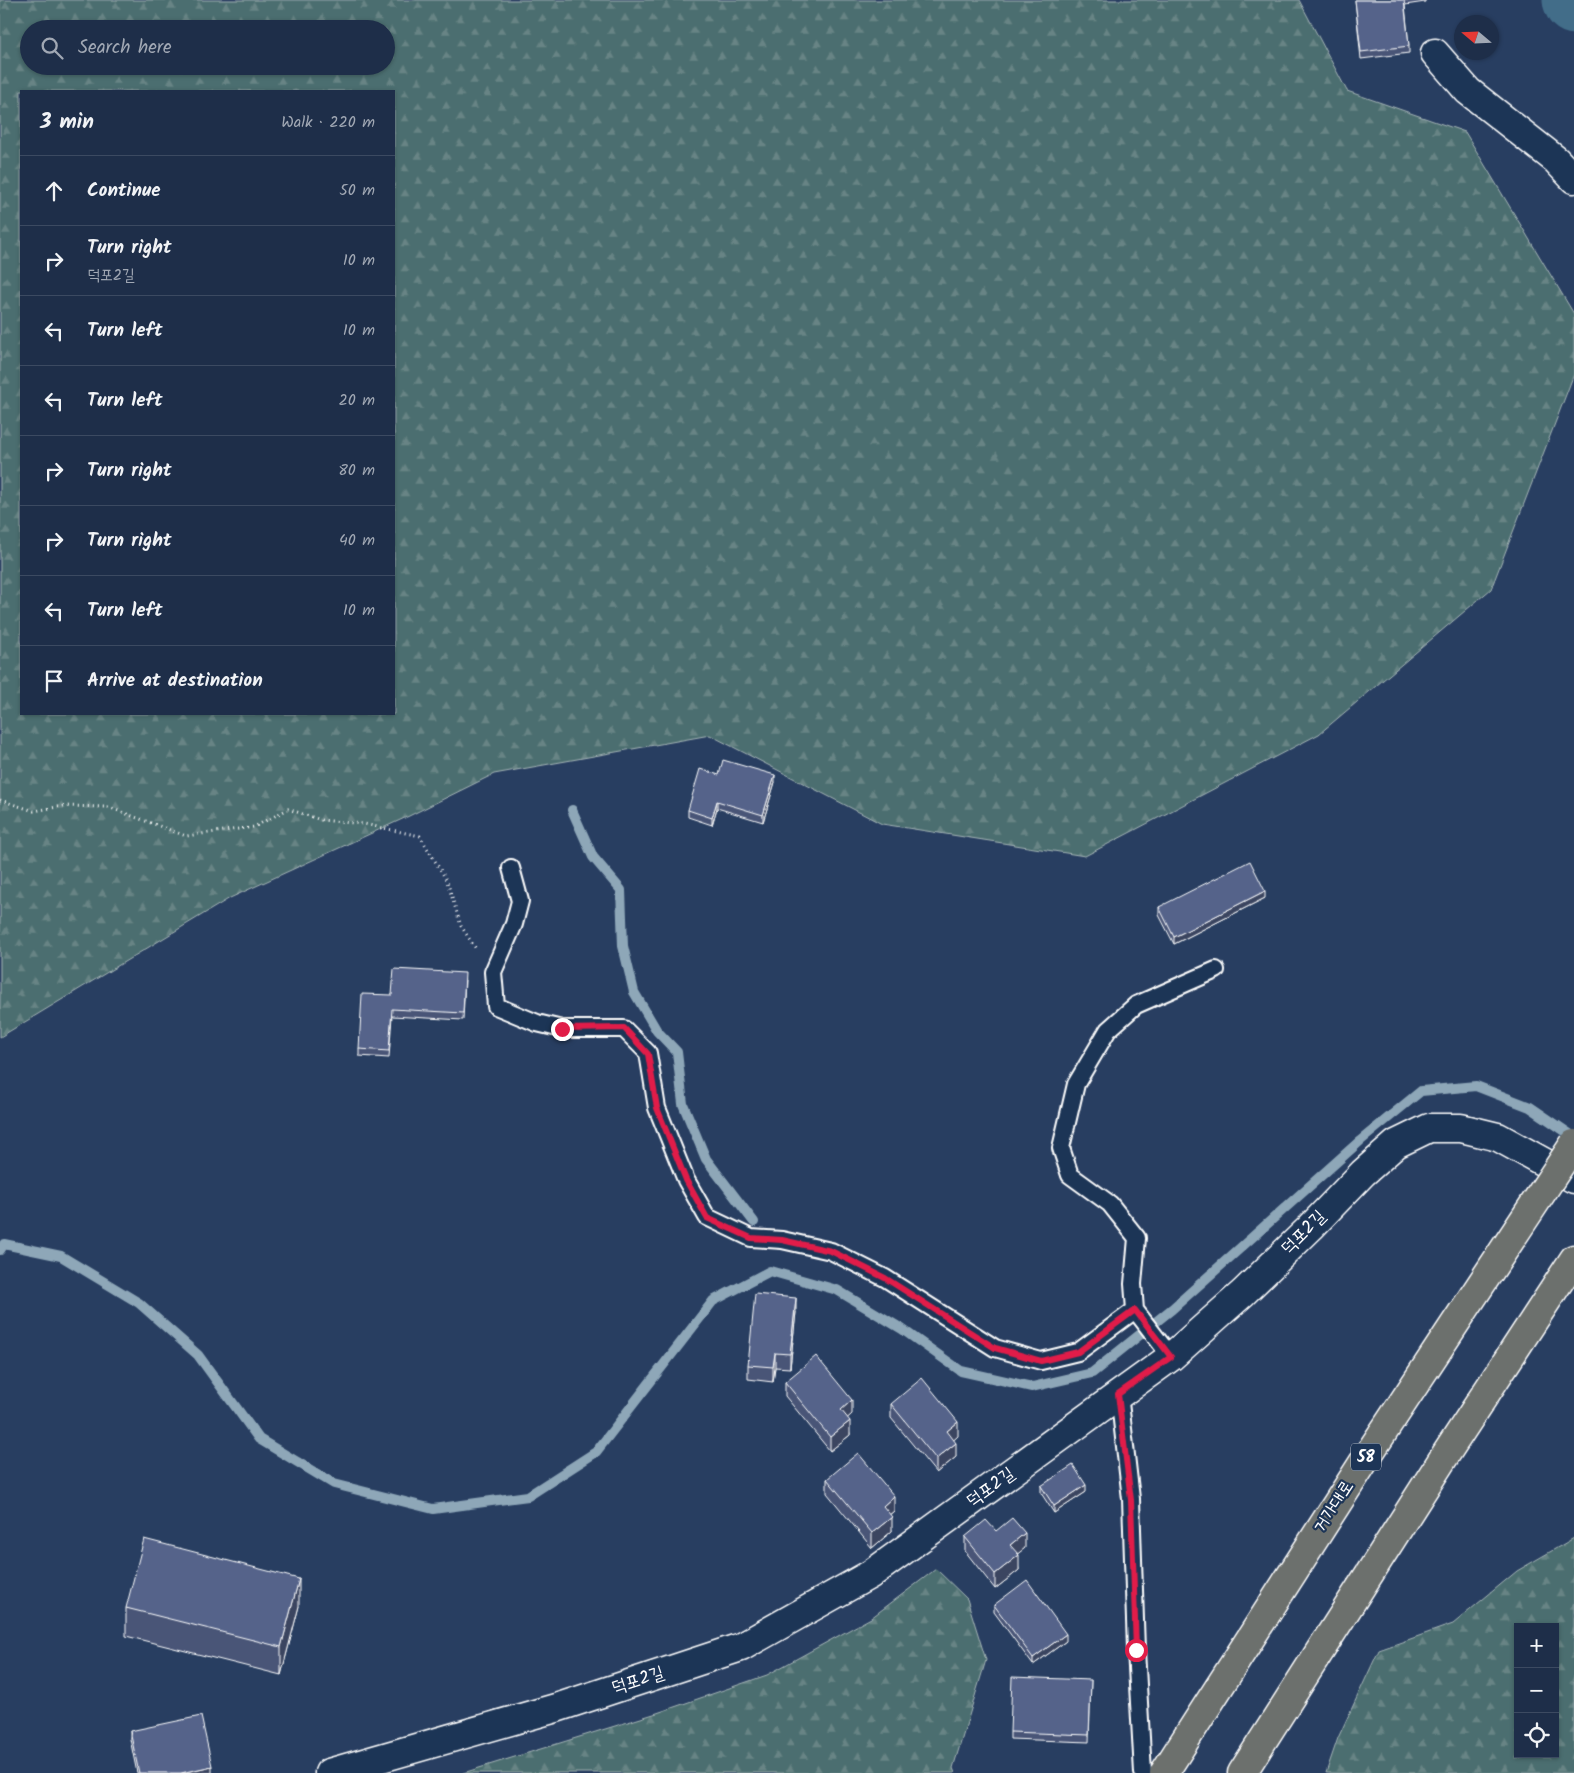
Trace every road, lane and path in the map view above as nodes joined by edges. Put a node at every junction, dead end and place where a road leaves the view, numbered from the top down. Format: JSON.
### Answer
{"nodes":[{"id":1,"x":1435,"y":53,"type":"dead end"},
{"id":2,"x":1574,"y":179,"type":"edge"},
{"id":3,"x":0,"y":800,"type":"edge"},
{"id":4,"x":511,"y":868,"type":"dead end"},
{"id":5,"x":1216,"y":970,"type":"dead end"},
{"id":6,"x":493,"y":972,"type":"junction"},
{"id":7,"x":1574,"y":1144,"type":"edge"},
{"id":8,"x":1574,"y":1179,"type":"edge"},
{"id":9,"x":1574,"y":1259,"type":"edge"},
{"id":10,"x":1138,"y":1313,"type":"junction"},
{"id":11,"x":1165,"y":1351,"type":"junction"},
{"id":12,"x":1118,"y":1394,"type":"junction"},
{"id":13,"x":329,"y":1773,"type":"edge"},
{"id":14,"x":1143,"y":1773,"type":"edge"},
{"id":15,"x":1164,"y":1773,"type":"edge"},
{"id":16,"x":1242,"y":1773,"type":"edge"}],
"edges":[{"from":1,"to":2,"type":"street"},
{"from":3,"to":6,"type":"path"},
{"from":4,"to":6,"type":"lane"},
{"from":5,"to":10,"type":"lane"},
{"from":6,"to":10,"type":"lane"},
{"from":7,"to":15,"type":"highway","name":"거가대로","number":"58","bridge":true},
{"from":8,"to":11,"type":"street","name":"덕포2길"},
{"from":9,"to":16,"type":"highway"},
{"from":10,"to":11,"type":"lane"},
{"from":11,"to":12,"type":"street","name":"덕포2길"},
{"from":12,"to":13,"type":"street","name":"덕포2길"},
{"from":12,"to":14,"type":"lane"}]}
